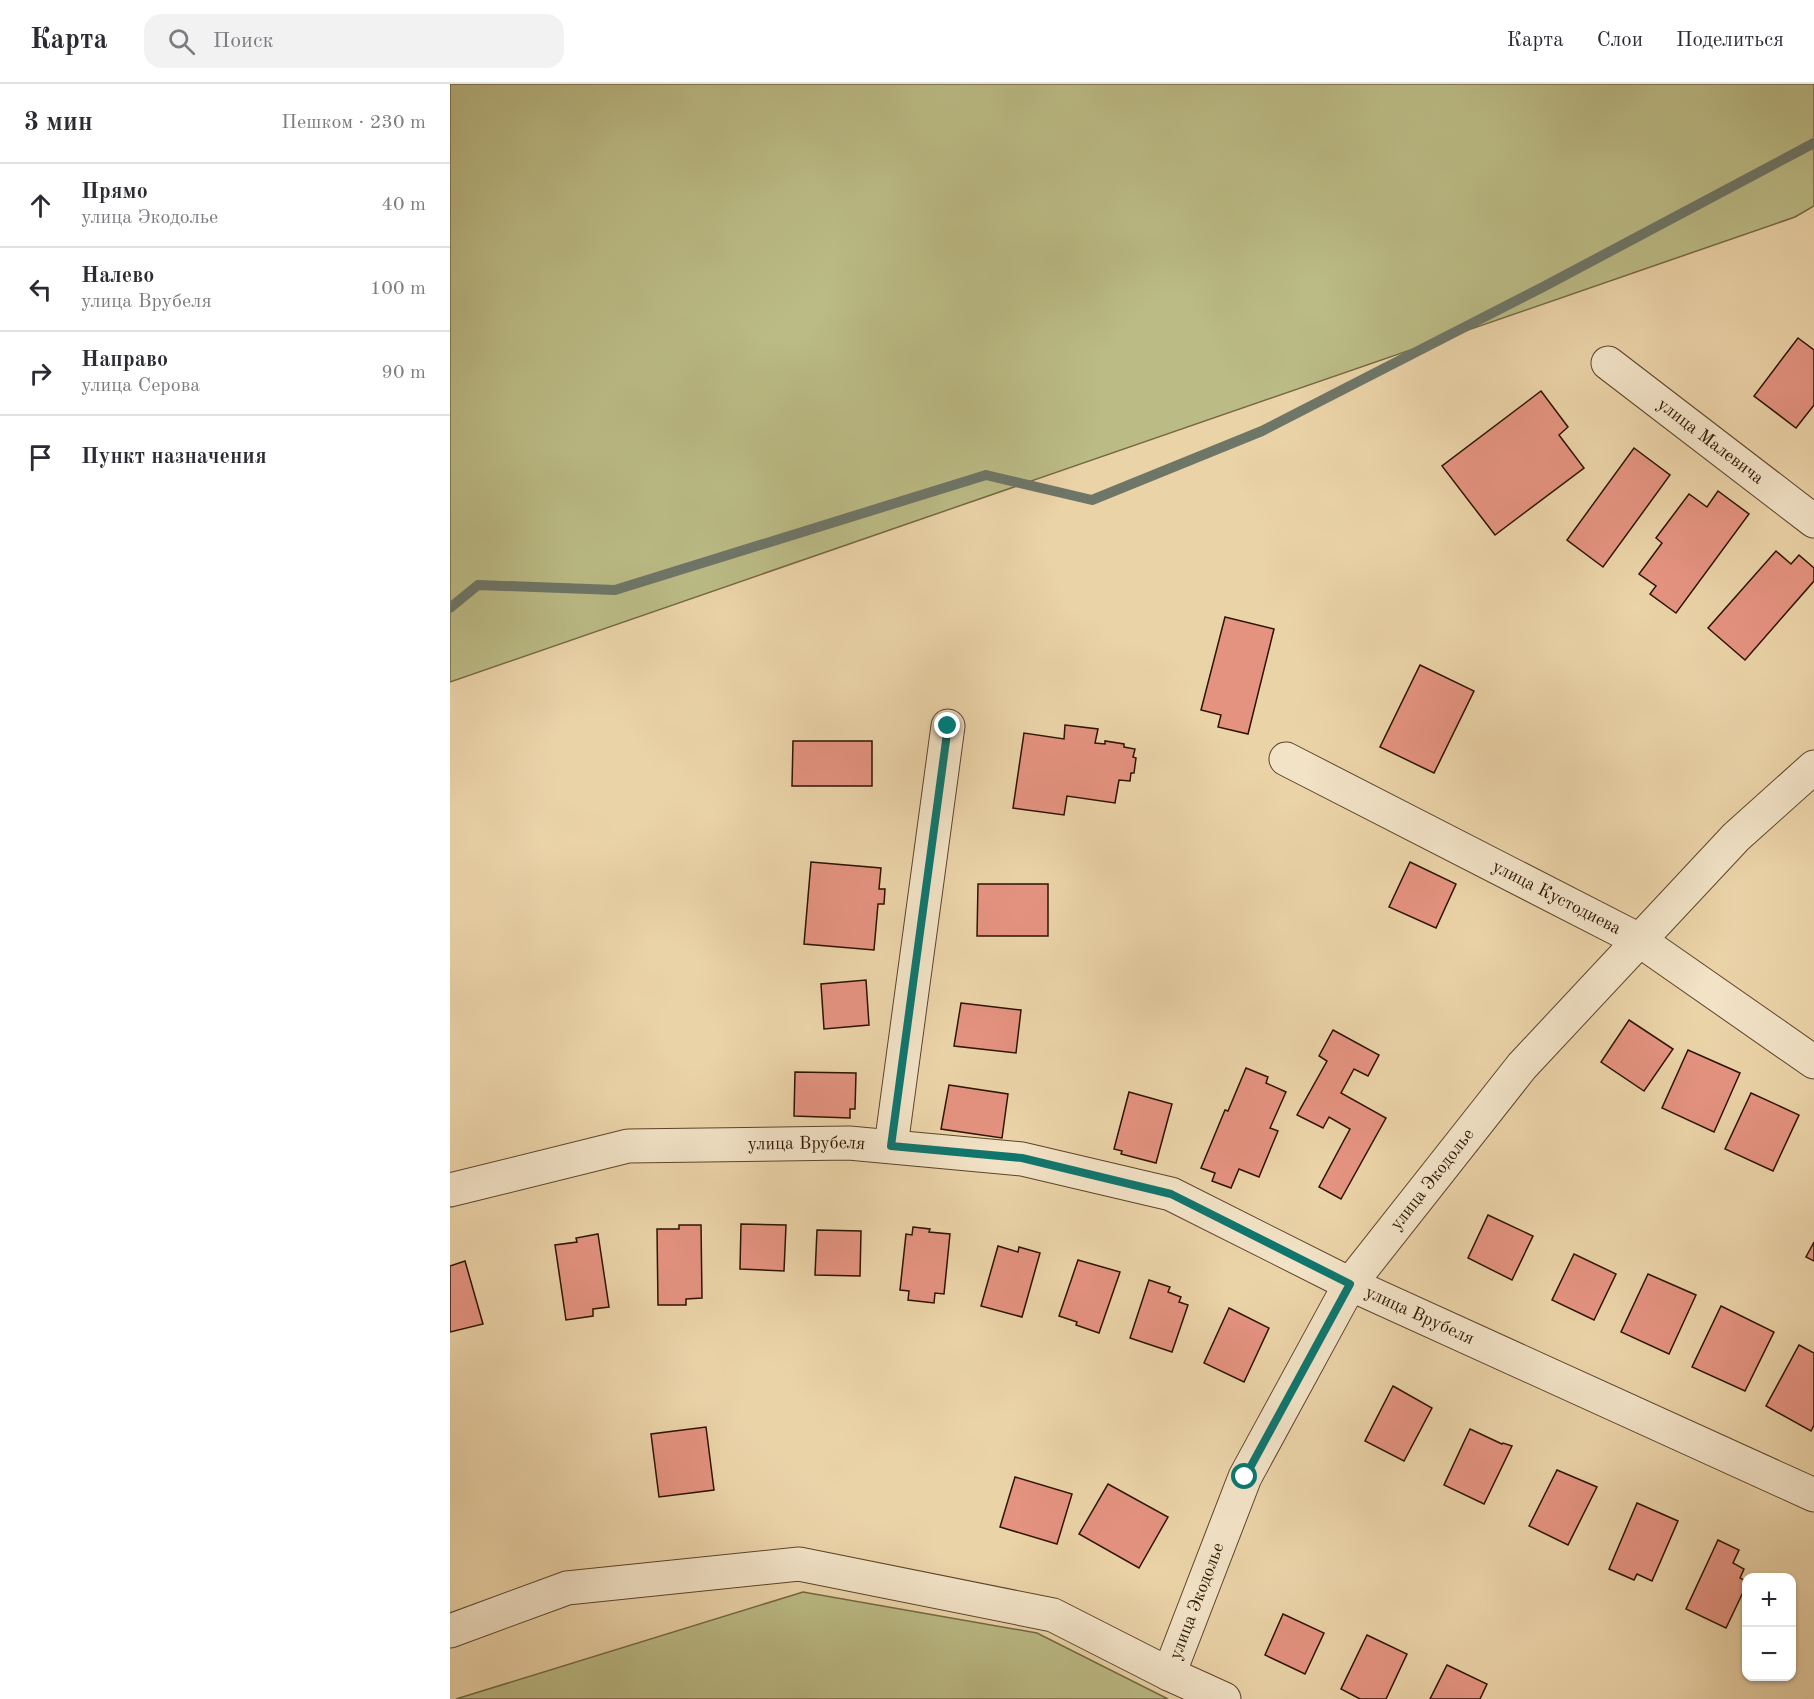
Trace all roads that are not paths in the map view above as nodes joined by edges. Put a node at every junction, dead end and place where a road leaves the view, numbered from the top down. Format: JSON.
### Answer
{"nodes":[{"id":1,"x":1608,"y":363,"type":"dead end"},
{"id":2,"x":1814,"y":520,"type":"edge"},
{"id":3,"x":948,"y":726,"type":"dead end"},
{"id":4,"x":1286,"y":759,"type":"dead end"},
{"id":5,"x":1814,"y":766,"type":"edge"},
{"id":6,"x":1639,"y":940,"type":"junction"},
{"id":7,"x":1814,"y":1062,"type":"edge"},
{"id":8,"x":891,"y":1146,"type":"junction"},
{"id":9,"x":450,"y":1190,"type":"edge"},
{"id":10,"x":1350,"y":1284,"type":"junction"},
{"id":11,"x":1814,"y":1495,"type":"edge"},
{"id":12,"x":450,"y":1631,"type":"edge"},
{"id":13,"x":1169,"y":1674,"type":"junction"},
{"id":14,"x":1224,"y":1699,"type":"edge"}],
"edges":[{"from":1,"to":2,"type":"street","name":"улица Малевича"},
{"from":3,"to":8,"type":"street"},
{"from":4,"to":6,"type":"street","name":"улица Кустодиева"},
{"from":5,"to":6,"type":"street","name":"улица Экодолье"},
{"from":6,"to":7,"type":"street","name":"улица Кустодиева"},
{"from":6,"to":10,"type":"street","name":"улица Экодолье"},
{"from":8,"to":9,"type":"street","name":"улица Врубеля"},
{"from":8,"to":10,"type":"street","name":"улица Врубеля"},
{"from":10,"to":11,"type":"street","name":"улица Врубеля"},
{"from":10,"to":13,"type":"street","name":"улица Экодолье"},
{"from":12,"to":13,"type":"street"},
{"from":13,"to":14,"type":"street"}]}
